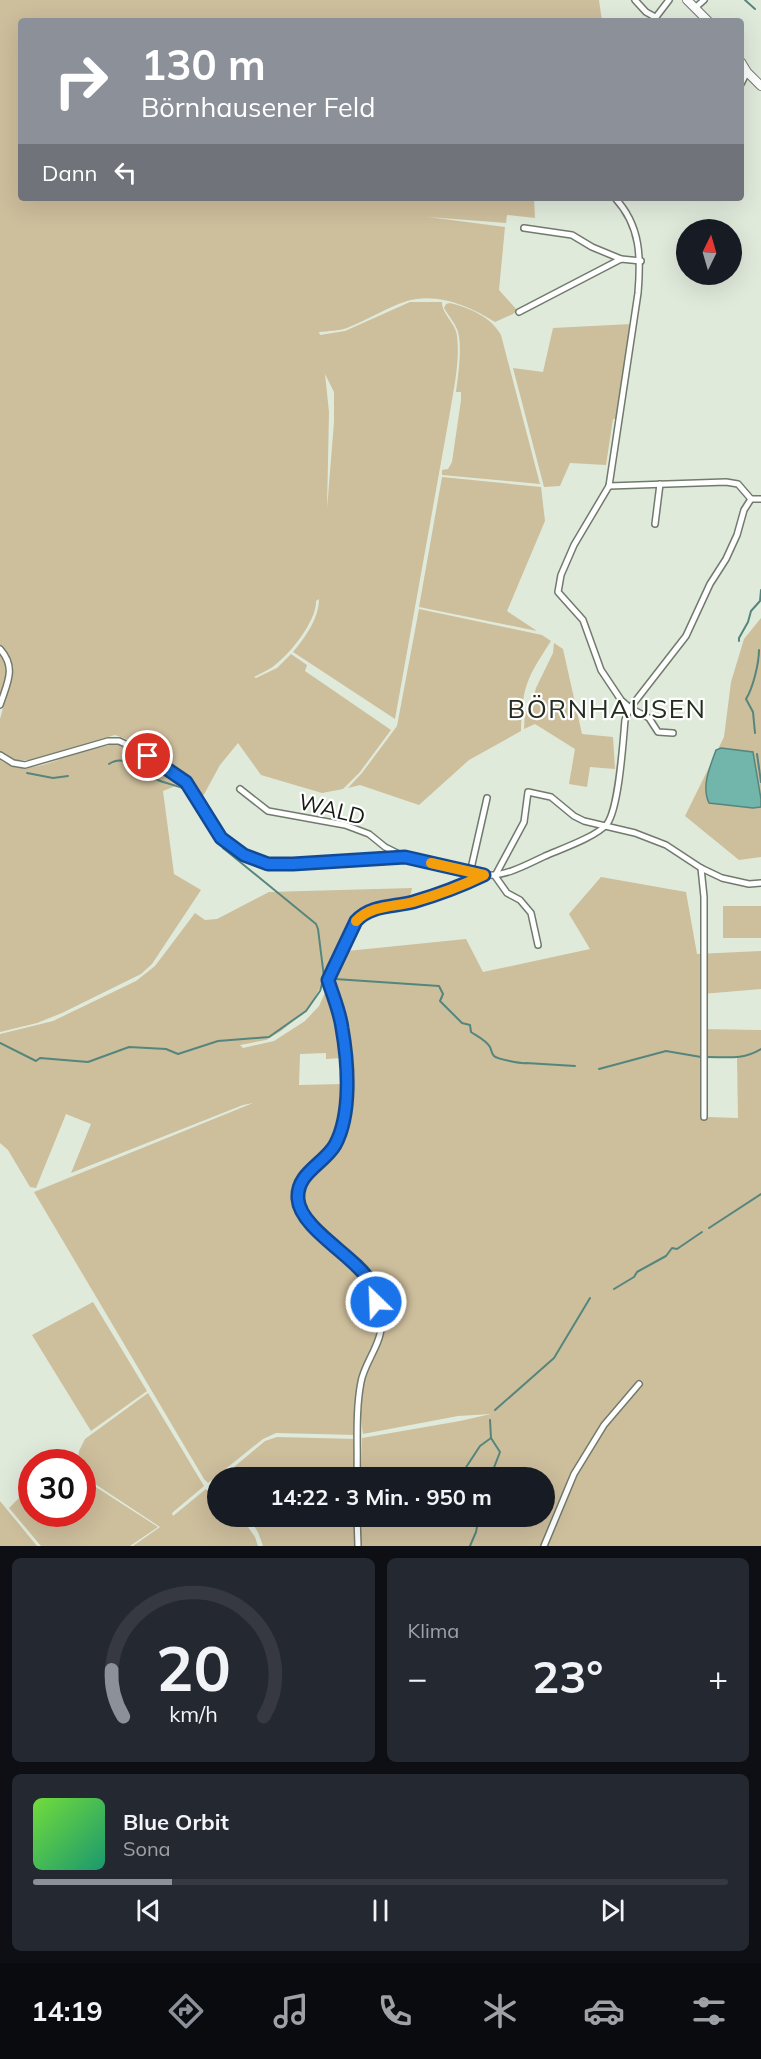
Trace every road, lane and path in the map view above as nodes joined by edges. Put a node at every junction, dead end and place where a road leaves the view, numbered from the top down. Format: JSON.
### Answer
{"nodes":[{"id":1,"x":635,"y":0,"type":"edge"},
{"id":2,"x":669,"y":0,"type":"edge"},
{"id":3,"x":687,"y":0,"type":"edge"},
{"id":4,"x":704,"y":0,"type":"edge"},
{"id":5,"x":695,"y":8,"type":"junction"},
{"id":6,"x":653,"y":18,"type":"edge"},
{"id":7,"x":655,"y":18,"type":"edge"},
{"id":8,"x":705,"y":18,"type":"edge"},
{"id":9,"x":744,"y":67,"type":"edge"},
{"id":10,"x":747,"y":72,"type":"junction"},
{"id":11,"x":744,"y":78,"type":"edge"},
{"id":12,"x":761,"y":86,"type":"edge"},
{"id":13,"x":618,"y":201,"type":"edge"},
{"id":14,"x":524,"y":228,"type":"dead end"},
{"id":15,"x":621,"y":259,"type":"junction"},
{"id":16,"x":641,"y":261,"type":"junction"},
{"id":17,"x":519,"y":312,"type":"dead end"},
{"id":18,"x":660,"y":484,"type":"junction"},
{"id":19,"x":609,"y":486,"type":"junction"},
{"id":20,"x":751,"y":498,"type":"junction"},
{"id":21,"x":761,"y":499,"type":"edge"},
{"id":22,"x":655,"y":524,"type":"dead end"},
{"id":23,"x":0,"y":649,"type":"edge"},
{"id":24,"x":0,"y":705,"type":"edge"},
{"id":25,"x":630,"y":708,"type":"junction"},
{"id":26,"x":673,"y":733,"type":"dead end"},
{"id":27,"x":0,"y":755,"type":"edge"},
{"id":28,"x":240,"y":789,"type":"dead end"},
{"id":29,"x":487,"y":798,"type":"dead end"},
{"id":30,"x":606,"y":825,"type":"junction"},
{"id":31,"x":405,"y":857,"type":"junction"},
{"id":32,"x":701,"y":868,"type":"junction"},
{"id":33,"x":470,"y":873,"type":"junction"},
{"id":34,"x":484,"y":875,"type":"junction"},
{"id":35,"x":495,"y":876,"type":"junction"},
{"id":36,"x":761,"y":883,"type":"edge"},
{"id":37,"x":538,"y":945,"type":"dead end"},
{"id":38,"x":704,"y":1117,"type":"dead end"},
{"id":39,"x":639,"y":1384,"type":"dead end"},
{"id":40,"x":357,"y":1467,"type":"edge"},
{"id":41,"x":357,"y":1527,"type":"edge"},
{"id":42,"x":358,"y":1546,"type":"edge"},
{"id":43,"x":544,"y":1546,"type":"edge"}],
"edges":[{"from":1,"to":6,"type":"street"},
{"from":2,"to":7,"type":"street"},
{"from":3,"to":5,"type":"main road"},
{"from":4,"to":5,"type":"street"},
{"from":5,"to":8,"type":"main road"},
{"from":9,"to":10,"type":"main road"},
{"from":10,"to":11,"type":"street"},
{"from":10,"to":12,"type":"main road"},
{"from":13,"to":16,"type":"street"},
{"from":14,"to":15,"type":"street"},
{"from":15,"to":16,"type":"street"},
{"from":15,"to":17,"type":"street"},
{"from":16,"to":19,"type":"street"},
{"from":18,"to":19,"type":"street"},
{"from":18,"to":20,"type":"street"},
{"from":18,"to":22,"type":"street"},
{"from":19,"to":25,"type":"street"},
{"from":20,"to":21,"type":"street"},
{"from":20,"to":25,"type":"street"},
{"from":23,"to":24,"type":"street"},
{"from":25,"to":26,"type":"street"},
{"from":25,"to":30,"type":"street"},
{"from":27,"to":31,"type":"street","name":"WALD"},
{"from":28,"to":31,"type":"street","name":"WALD"},
{"from":29,"to":33,"type":"street"},
{"from":30,"to":32,"type":"street"},
{"from":30,"to":35,"type":"street"},
{"from":30,"to":35,"type":"street"},
{"from":31,"to":33,"type":"street"},
{"from":32,"to":36,"type":"street"},
{"from":32,"to":38,"type":"street"},
{"from":33,"to":34,"type":"street"},
{"from":34,"to":35,"type":"street"},
{"from":34,"to":40,"type":"street"},
{"from":35,"to":37,"type":"street"},
{"from":39,"to":43,"type":"street"},
{"from":41,"to":42,"type":"street"}]}
